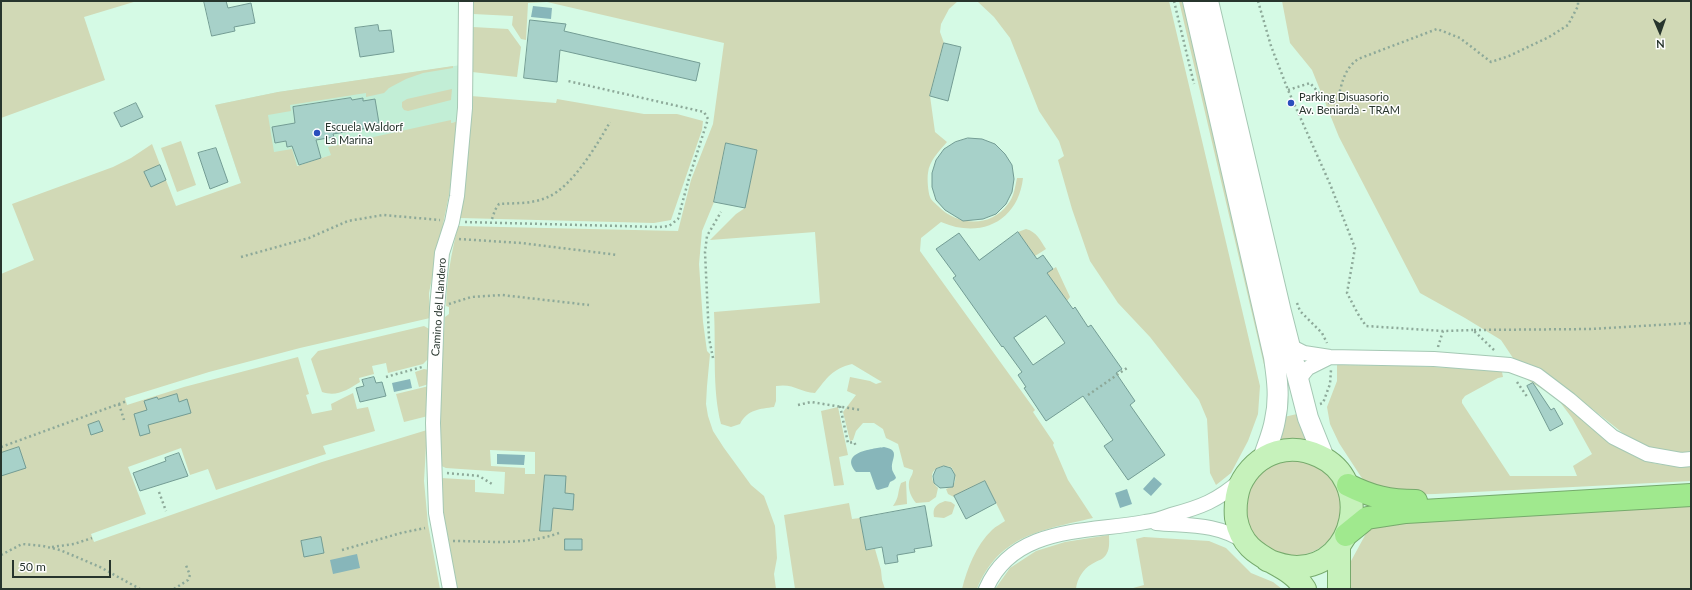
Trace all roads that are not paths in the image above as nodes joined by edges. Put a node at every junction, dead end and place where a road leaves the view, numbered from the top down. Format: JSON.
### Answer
{"nodes":[{"id":1,"x":466,"y":1,"type":"edge"},
{"id":2,"x":1193,"y":1,"type":"edge"},
{"id":3,"x":1208,"y":1,"type":"edge"},
{"id":4,"x":1290,"y":346,"type":"junction"},
{"id":5,"x":1330,"y":357,"type":"junction"},
{"id":6,"x":1299,"y":380,"type":"junction"},
{"id":7,"x":1324,"y":458,"type":"junction"},
{"id":8,"x":1263,"y":459,"type":"junction"},
{"id":9,"x":1691,"y":459,"type":"edge"},
{"id":10,"x":1244,"y":477,"type":"junction"},
{"id":11,"x":1348,"y":486,"type":"junction"},
{"id":12,"x":1691,"y":488,"type":"edge"},
{"id":13,"x":1691,"y":495,"type":"edge"},
{"id":14,"x":1145,"y":522,"type":"junction"},
{"id":15,"x":1342,"y":541,"type":"junction"},
{"id":16,"x":1246,"y":542,"type":"junction"},
{"id":17,"x":1267,"y":560,"type":"junction"},
{"id":18,"x":450,"y":589,"type":"edge"},
{"id":19,"x":986,"y":589,"type":"edge"},
{"id":20,"x":1305,"y":589,"type":"edge"},
{"id":21,"x":1339,"y":589,"type":"edge"}],
"edges":[{"from":1,"to":18,"type":"street","name":"Camino del Llandero"},
{"from":2,"to":8,"type":"main road"},
{"from":3,"to":4,"type":"main road"},
{"from":4,"to":5,"type":"street"},
{"from":4,"to":6,"type":"main road"},
{"from":5,"to":6,"type":"street"},
{"from":5,"to":9,"type":"street"},
{"from":6,"to":7,"type":"main road"},
{"from":7,"to":8,"type":"main road"},
{"from":7,"to":11,"type":"main road"},
{"from":8,"to":10,"type":"main road"},
{"from":10,"to":14,"type":"street"},
{"from":10,"to":16,"type":"main road"},
{"from":11,"to":12,"type":"highway"},
{"from":11,"to":15,"type":"main road"},
{"from":13,"to":15,"type":"highway"},
{"from":14,"to":16,"type":"street"},
{"from":14,"to":19,"type":"street"},
{"from":15,"to":17,"type":"main road"},
{"from":15,"to":21,"type":"main road"},
{"from":16,"to":17,"type":"main road"},
{"from":17,"to":20,"type":"main road"}]}
